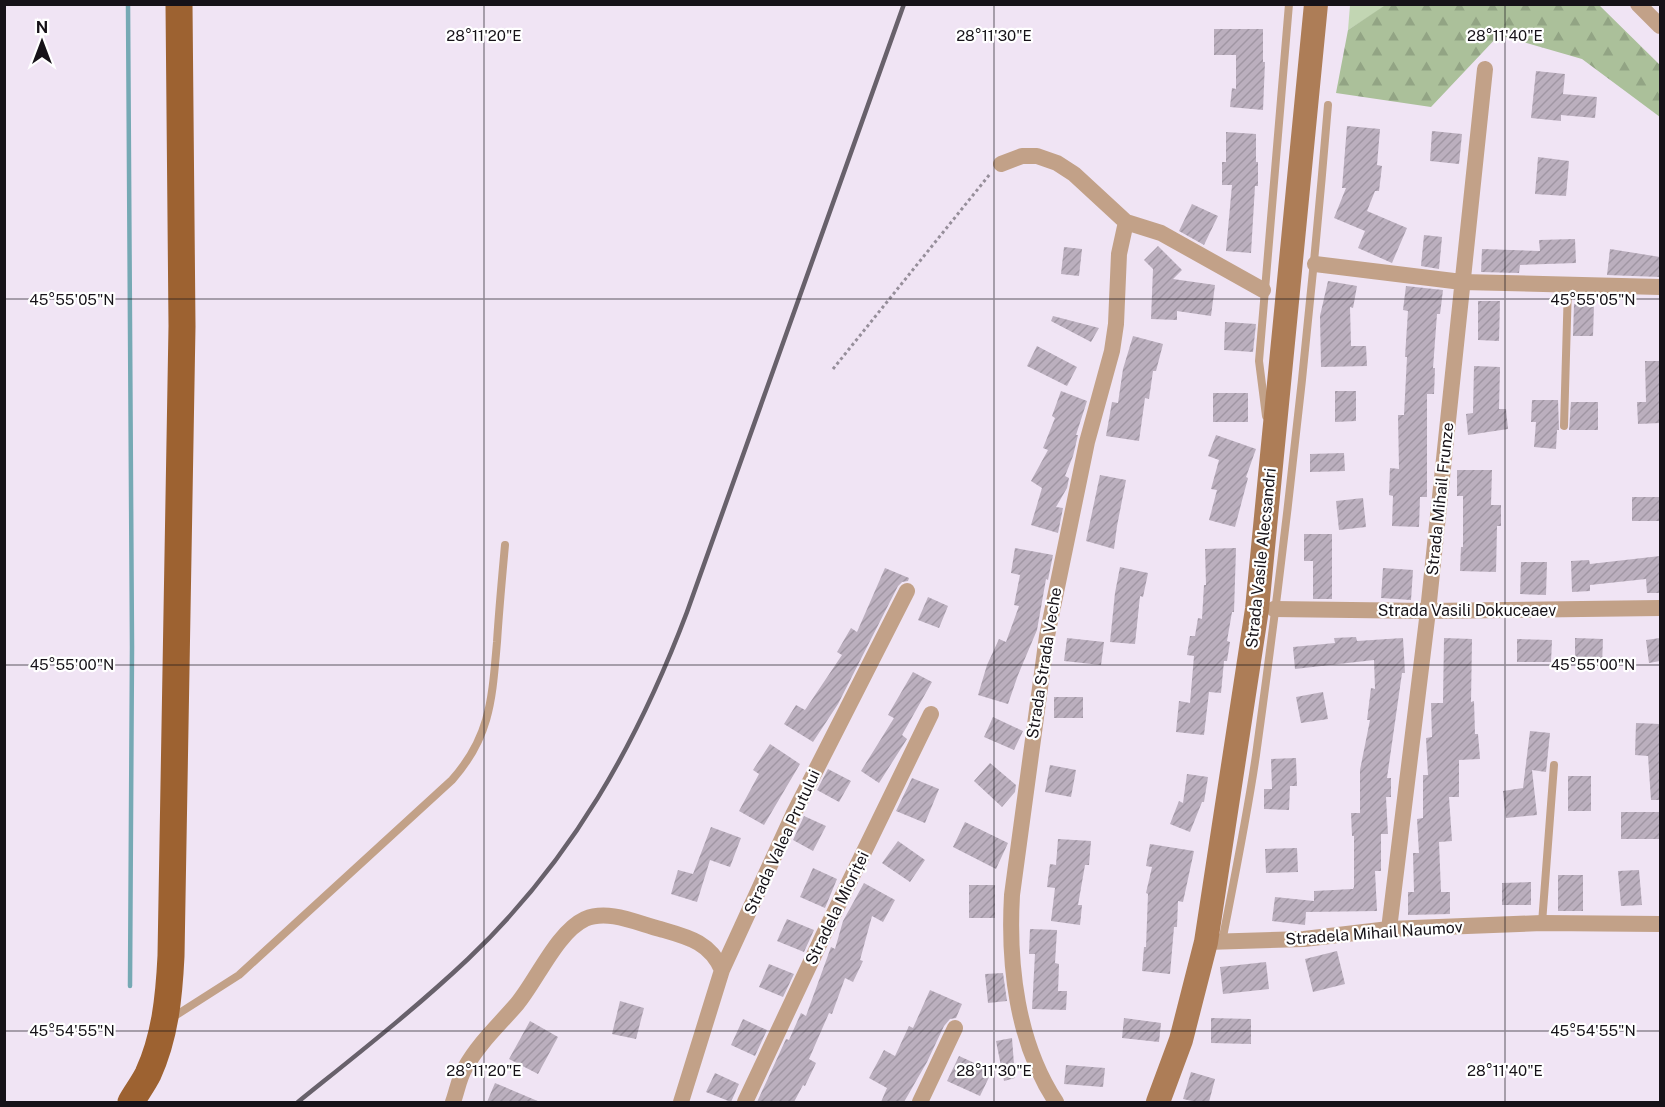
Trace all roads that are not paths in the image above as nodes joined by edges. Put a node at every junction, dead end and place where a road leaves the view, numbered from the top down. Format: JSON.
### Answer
{"nodes":[{"id":1,"x":179,"y":4,"type":"edge"},
{"id":2,"x":1289,"y":4,"type":"edge"},
{"id":3,"x":1316,"y":4,"type":"edge"},
{"id":4,"x":1638,"y":4,"type":"edge"},
{"id":5,"x":1660,"y":26,"type":"edge"},
{"id":6,"x":1485,"y":69,"type":"dead end"},
{"id":7,"x":1329,"y":105,"type":"dead end"},
{"id":8,"x":1001,"y":164,"type":"road end"},
{"id":9,"x":1126,"y":222,"type":"junction"},
{"id":10,"x":1315,"y":264,"type":"junction"},
{"id":11,"x":1462,"y":282,"type":"junction"},
{"id":12,"x":1568,"y":285,"type":"junction"},
{"id":13,"x":1660,"y":287,"type":"edge"},
{"id":14,"x":1263,"y":290,"type":"junction"},
{"id":15,"x":1564,"y":426,"type":"dead end"},
{"id":16,"x":1272,"y":458,"type":"junction"},
{"id":17,"x":505,"y":545,"type":"dead end"},
{"id":18,"x":907,"y":591,"type":"dead end"},
{"id":19,"x":1660,"y":608,"type":"edge"},
{"id":20,"x":1274,"y":609,"type":"junction"},
{"id":21,"x":1428,"y":611,"type":"junction"},
{"id":22,"x":931,"y":714,"type":"dead end"},
{"id":23,"x":1554,"y":765,"type":"dead end"},
{"id":24,"x":1542,"y":923,"type":"junction"},
{"id":25,"x":1660,"y":924,"type":"edge"},
{"id":26,"x":1389,"y":929,"type":"junction"},
{"id":27,"x":1214,"y":942,"type":"junction"},
{"id":28,"x":722,"y":970,"type":"junction"},
{"id":29,"x":164,"y":1023,"type":"junction"},
{"id":30,"x":954,"y":1028,"type":"dead end"},
{"id":31,"x":131,"y":1102,"type":"edge"},
{"id":32,"x":453,"y":1102,"type":"edge"},
{"id":33,"x":681,"y":1102,"type":"edge"},
{"id":34,"x":746,"y":1102,"type":"edge"},
{"id":35,"x":920,"y":1102,"type":"edge"},
{"id":36,"x":1056,"y":1102,"type":"edge"},
{"id":37,"x":1158,"y":1102,"type":"edge"}],
"edges":[{"from":1,"to":29,"type":"main road"},
{"from":2,"to":14,"type":"lane"},
{"from":3,"to":16,"type":"main road","name":"Strada Vasile Alecsandri"},
{"from":4,"to":5,"type":"street"},
{"from":6,"to":11,"type":"street","name":"Strada Mihail Frunze"},
{"from":7,"to":10,"type":"lane"},
{"from":8,"to":9,"type":"street"},
{"from":9,"to":14,"type":"street"},
{"from":9,"to":36,"type":"street","name":"Strada Strada Veche"},
{"from":10,"to":11,"type":"street"},
{"from":10,"to":20,"type":"lane"},
{"from":11,"to":12,"type":"street"},
{"from":11,"to":21,"type":"street","name":"Strada Mihail Frunze"},
{"from":12,"to":13,"type":"street"},
{"from":12,"to":15,"type":"lane"},
{"from":14,"to":16,"type":"lane"},
{"from":16,"to":27,"type":"main road","name":"Strada Vasile Alecsandri"},
{"from":17,"to":29,"type":"lane"},
{"from":18,"to":28,"type":"street","name":"Strada Valea Prutului"},
{"from":19,"to":21,"type":"street","name":"Strada Vasili Dokuceaev"},
{"from":20,"to":21,"type":"street","name":"Strada Vasili Dokuceaev"},
{"from":20,"to":27,"type":"lane"},
{"from":21,"to":26,"type":"street","name":"Strada Mihail Frunze"},
{"from":22,"to":34,"type":"street","name":"Stradela Mioriței"},
{"from":23,"to":24,"type":"lane"},
{"from":24,"to":25,"type":"street","name":"Stradela Mihail Naumov"},
{"from":24,"to":26,"type":"street","name":"Stradela Mihail Naumov"},
{"from":26,"to":27,"type":"street","name":"Stradela Mihail Naumov"},
{"from":27,"to":37,"type":"main road","name":"Strada Vasile Alecsandri"},
{"from":28,"to":32,"type":"street"},
{"from":28,"to":33,"type":"street","name":"Strada Valea Prutului"},
{"from":29,"to":31,"type":"main road"},
{"from":30,"to":35,"type":"street"}]}
